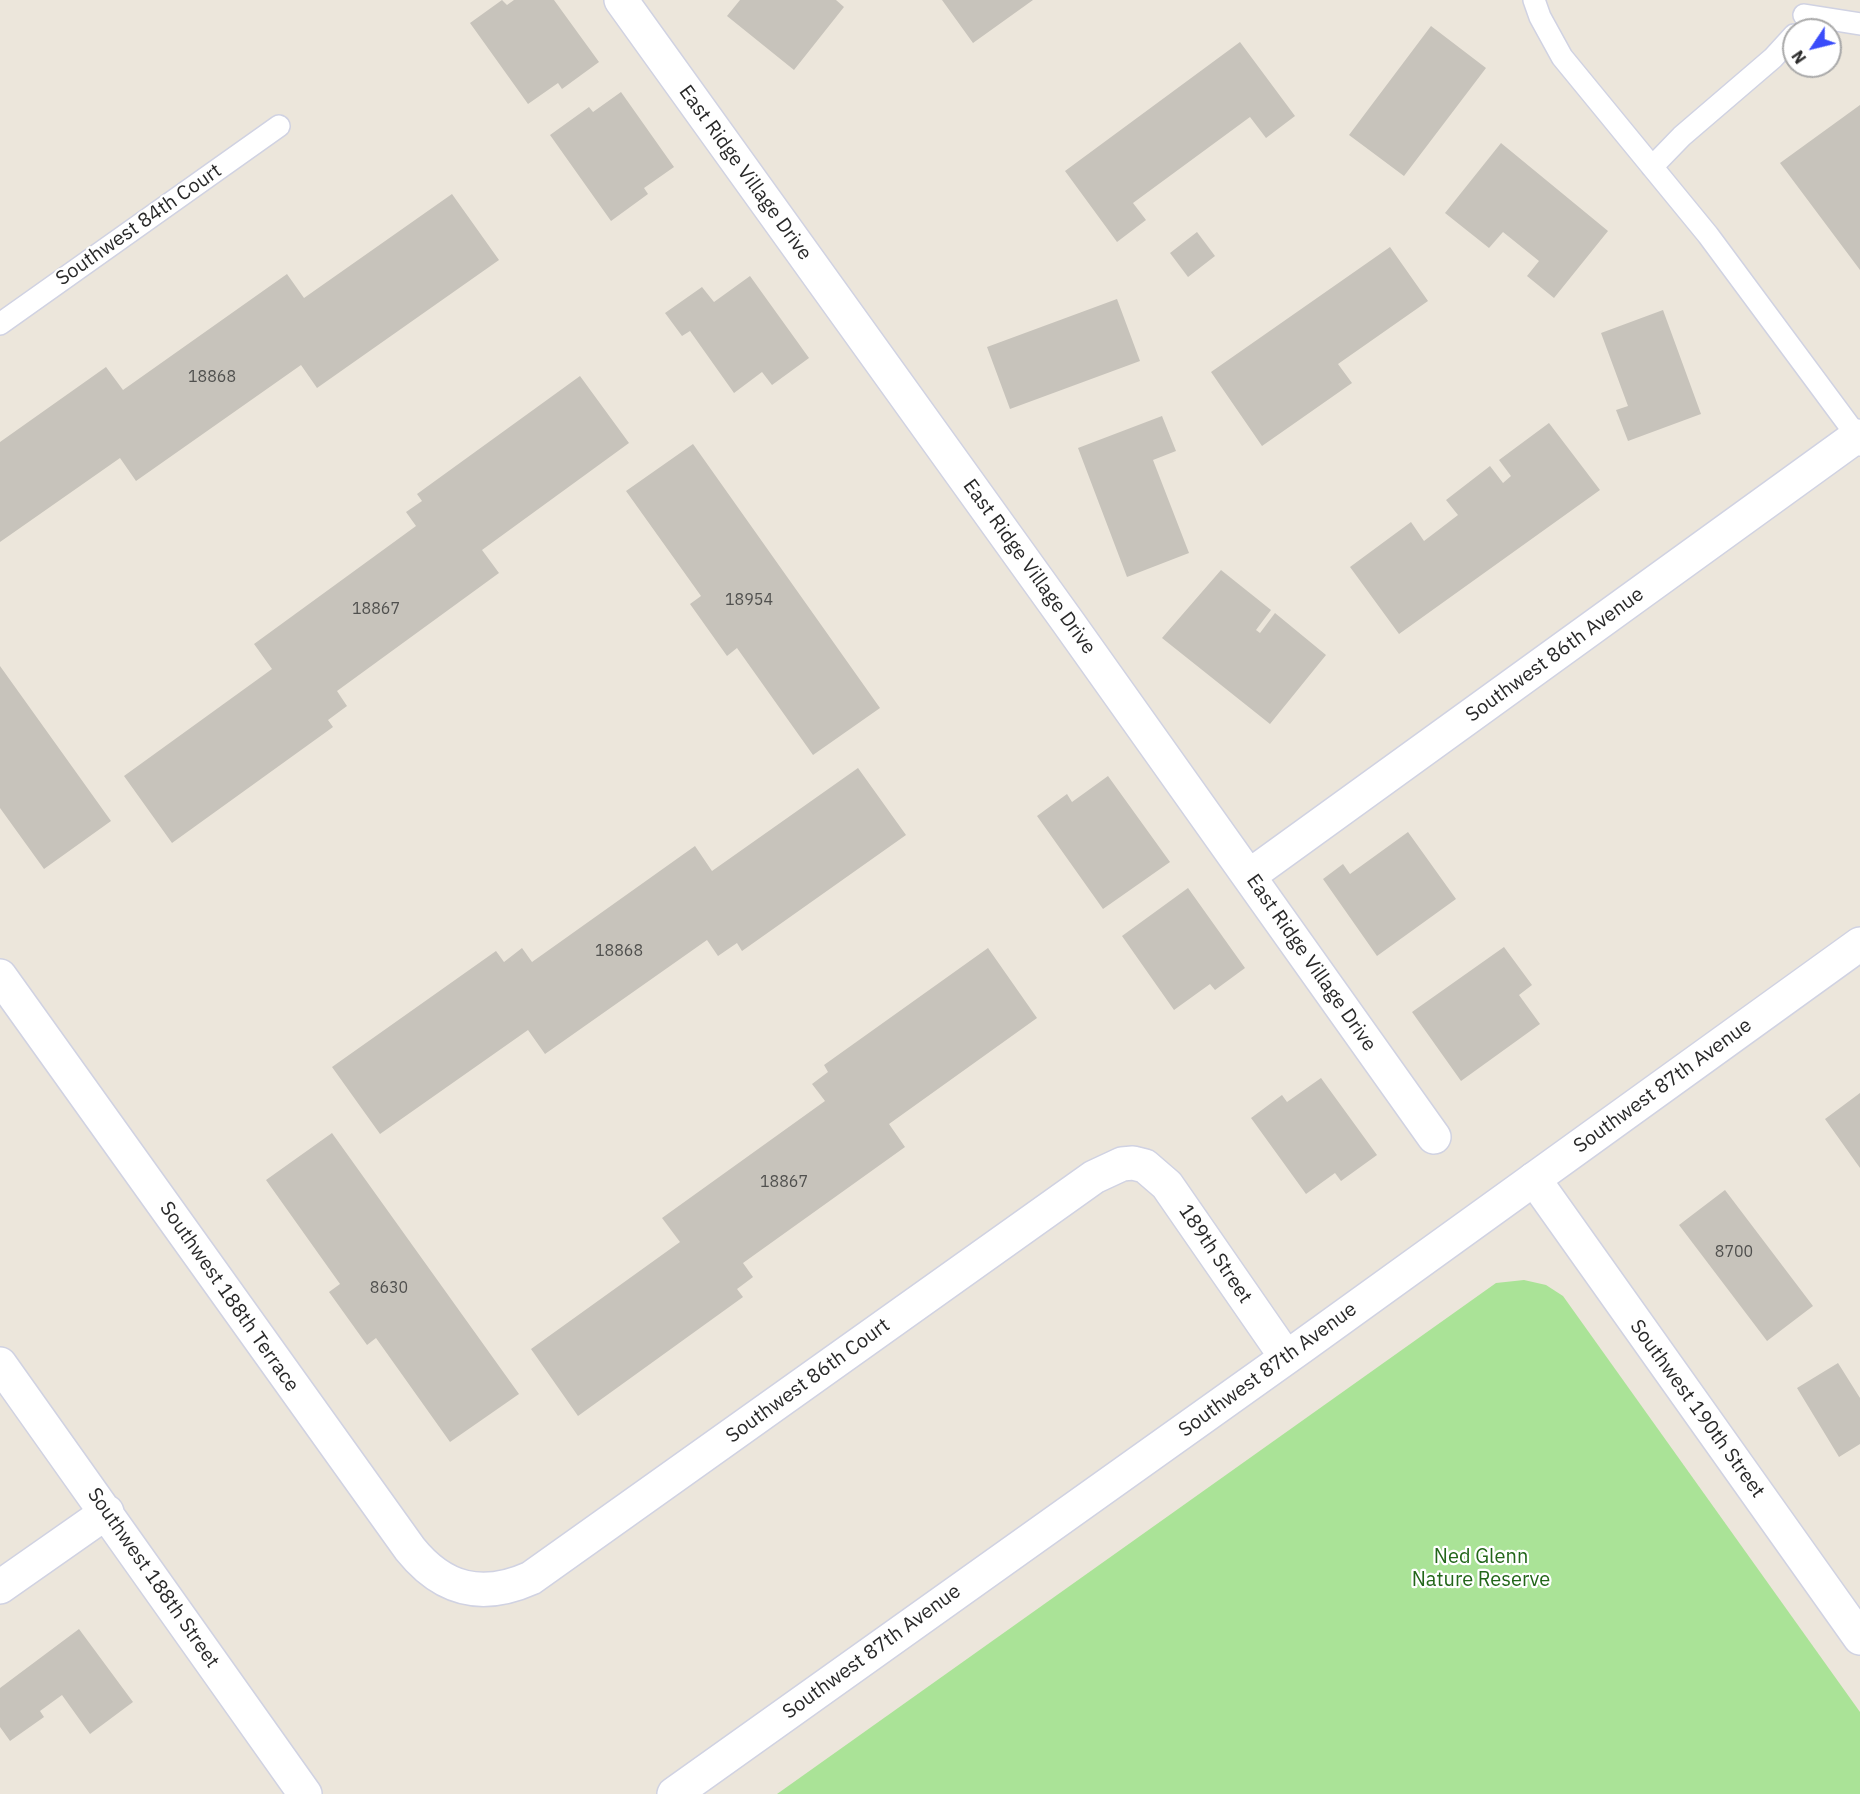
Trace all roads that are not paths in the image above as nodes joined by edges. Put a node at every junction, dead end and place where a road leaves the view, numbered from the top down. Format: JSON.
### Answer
{"nodes":[{"id":1,"x":621,"y":0,"type":"edge"},
{"id":2,"x":1534,"y":0,"type":"edge"},
{"id":3,"x":1802,"y":15,"type":"edge"},
{"id":4,"x":1860,"y":24,"type":"edge"},
{"id":5,"x":1782,"y":47,"type":"edge"},
{"id":6,"x":279,"y":126,"type":"dead end"},
{"id":7,"x":1652,"y":167,"type":"junction"},
{"id":8,"x":0,"y":324,"type":"edge"},
{"id":9,"x":1858,"y":438,"type":"edge"},
{"id":10,"x":1249,"y":876,"type":"junction"},
{"id":11,"x":1860,"y":944,"type":"edge"},
{"id":12,"x":0,"y":975,"type":"edge"},
{"id":13,"x":1434,"y":1137,"type":"dead end"},
{"id":14,"x":1133,"y":1163,"type":"joint"},
{"id":15,"x":1534,"y":1179,"type":"junction"},
{"id":16,"x":1286,"y":1357,"type":"junction"},
{"id":17,"x":0,"y":1364,"type":"edge"},
{"id":18,"x":107,"y":1512,"type":"junction"},
{"id":19,"x":0,"y":1587,"type":"edge"},
{"id":20,"x":480,"y":1590,"type":"joint"},
{"id":21,"x":1860,"y":1638,"type":"edge"},
{"id":22,"x":305,"y":1794,"type":"edge"},
{"id":23,"x":674,"y":1794,"type":"edge"}],
"edges":[{"from":1,"to":10,"type":"street","name":"East Ridge Village Drive"},
{"from":2,"to":7,"type":"lane"},
{"from":3,"to":4,"type":"lane"},
{"from":5,"to":7,"type":"lane"},
{"from":6,"to":8,"type":"lane","name":"Southwest 84th Court"},
{"from":7,"to":9,"type":"lane"},
{"from":9,"to":10,"type":"street","name":"Southwest 86th Avenue"},
{"from":10,"to":13,"type":"street","name":"East Ridge Village Drive"},
{"from":11,"to":15,"type":"street","name":"Southwest 87th Avenue"},
{"from":12,"to":20,"type":"street","name":"Southwest 188th Terrace"},
{"from":14,"to":16,"type":"street","name":"189th Street"},
{"from":14,"to":20,"type":"street","name":"Southwest 86th Court"},
{"from":15,"to":16,"type":"street","name":"Southwest 87th Avenue"},
{"from":15,"to":21,"type":"street","name":"Southwest 190th Street"},
{"from":16,"to":23,"type":"street","name":"Southwest 87th Avenue"},
{"from":17,"to":18,"type":"street","name":"Southwest 188th Street"},
{"from":18,"to":19,"type":"street"},
{"from":18,"to":22,"type":"street","name":"Southwest 188th Street"}]}
